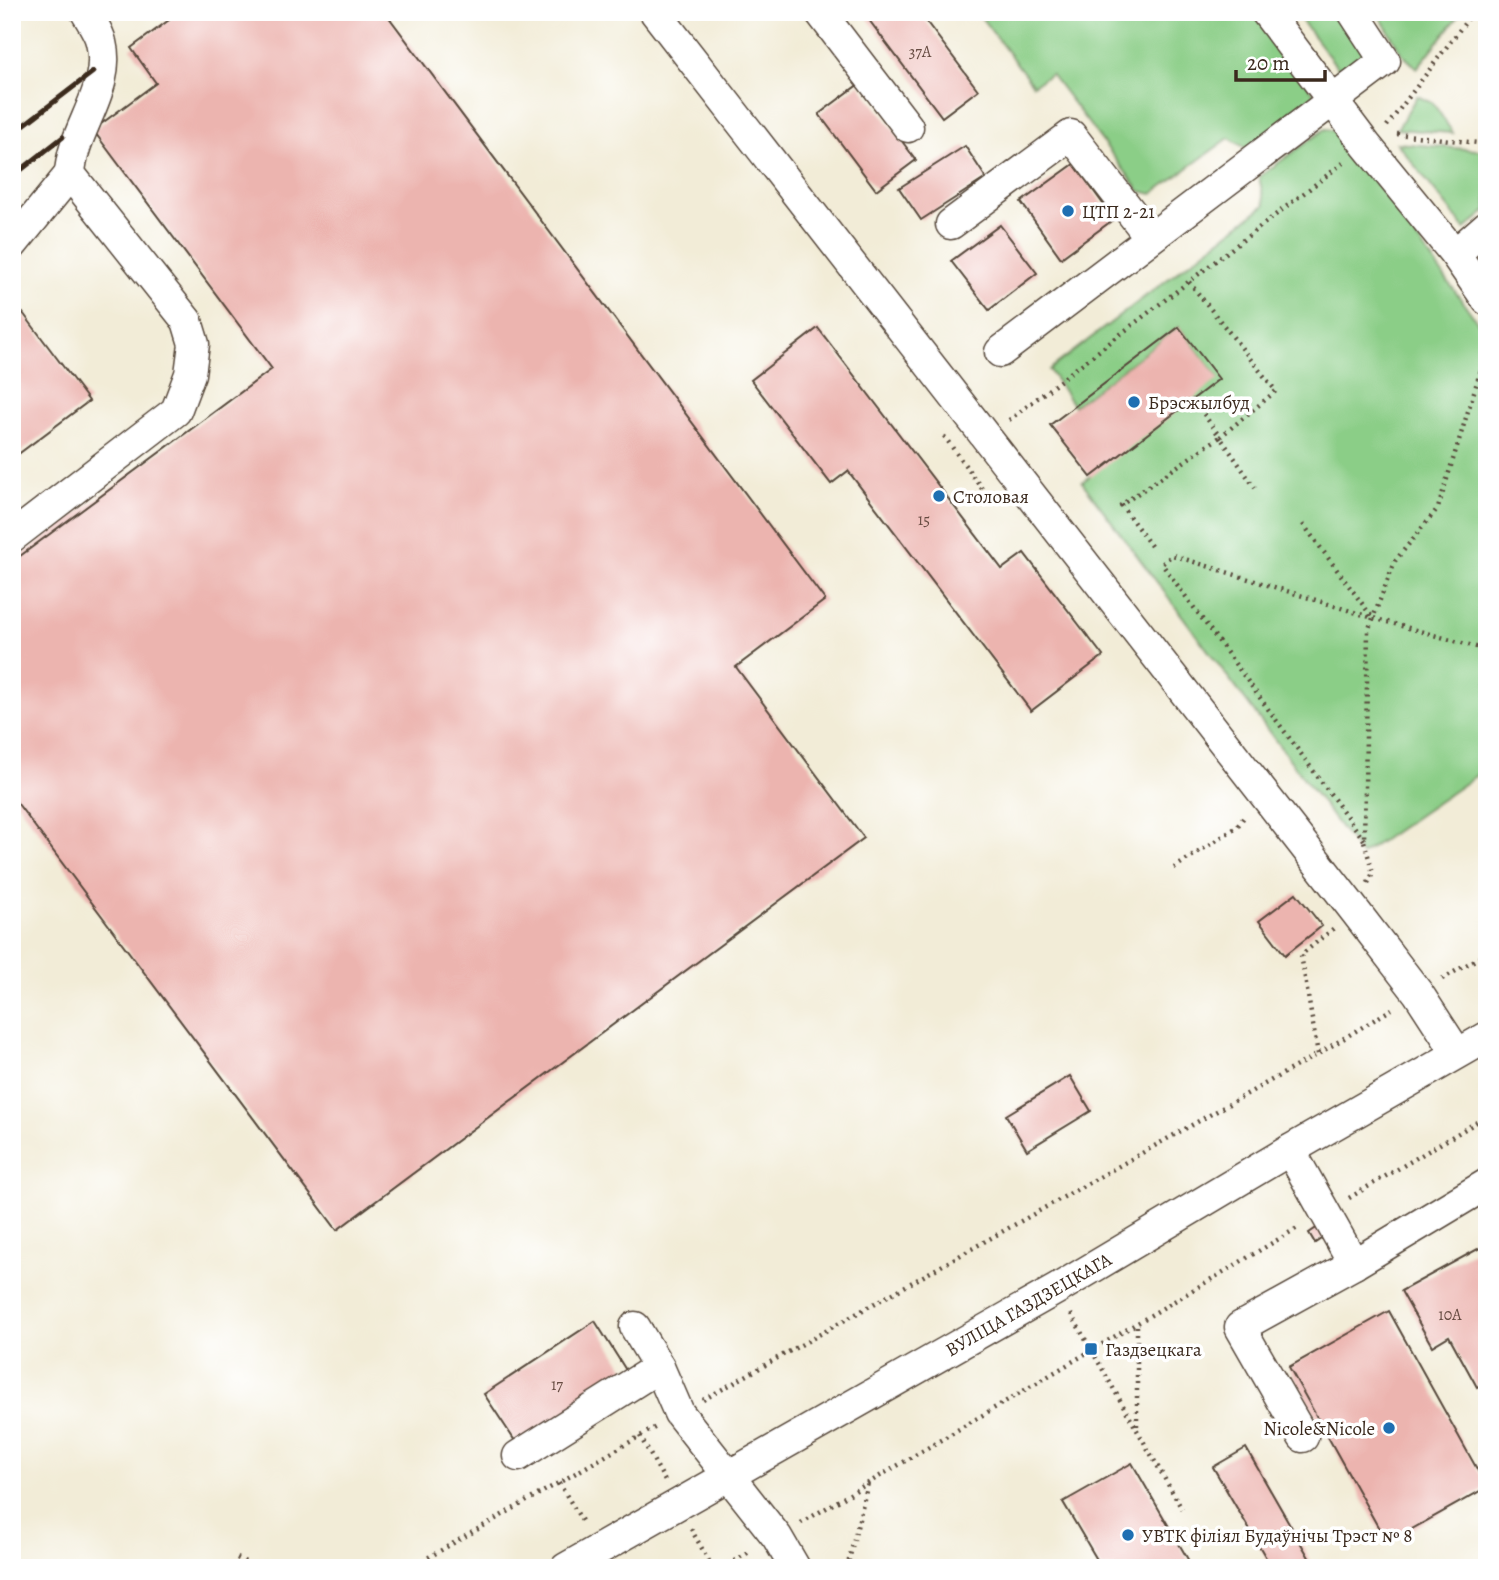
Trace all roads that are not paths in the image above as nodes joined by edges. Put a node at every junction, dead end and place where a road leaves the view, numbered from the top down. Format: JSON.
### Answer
{"nodes":[{"id":1,"x":86,"y":12,"type":"edge"},
{"id":2,"x":656,"y":12,"type":"edge"},
{"id":3,"x":820,"y":12,"type":"edge"},
{"id":4,"x":1266,"y":12,"type":"edge"},
{"id":5,"x":1353,"y":12,"type":"edge"},
{"id":6,"x":1332,"y":100,"type":"junction"},
{"id":7,"x":908,"y":127,"type":"dead end"},
{"id":8,"x":70,"y":174,"type":"junction"},
{"id":9,"x":951,"y":224,"type":"dead end"},
{"id":10,"x":1487,"y":226,"type":"edge"},
{"id":11,"x":1150,"y":237,"type":"junction"},
{"id":12,"x":12,"y":245,"type":"edge"},
{"id":13,"x":1455,"y":254,"type":"junction"},
{"id":14,"x":1487,"y":300,"type":"edge"},
{"id":15,"x":1000,"y":352,"type":"dead end"},
{"id":16,"x":12,"y":537,"type":"edge"},
{"id":17,"x":1487,"y":1037,"type":"edge"},
{"id":18,"x":1457,"y":1053,"type":"junction"},
{"id":19,"x":1290,"y":1150,"type":"junction"},
{"id":20,"x":1487,"y":1184,"type":"edge"},
{"id":21,"x":1354,"y":1264,"type":"junction"},
{"id":22,"x":635,"y":1327,"type":"dead end"},
{"id":23,"x":659,"y":1367,"type":"junction"},
{"id":24,"x":1303,"y":1437,"type":"dead end"},
{"id":25,"x":518,"y":1456,"type":"dead end"},
{"id":26,"x":728,"y":1475,"type":"junction"},
{"id":27,"x":566,"y":1568,"type":"edge"},
{"id":28,"x":794,"y":1568,"type":"edge"}],
"edges":[{"from":1,"to":8,"type":"street"},
{"from":2,"to":18,"type":"street"},
{"from":3,"to":7,"type":"street"},
{"from":4,"to":6,"type":"street"},
{"from":5,"to":6,"type":"street"},
{"from":6,"to":11,"type":"street"},
{"from":6,"to":13,"type":"street"},
{"from":8,"to":12,"type":"street"},
{"from":8,"to":16,"type":"street"},
{"from":9,"to":11,"type":"street"},
{"from":10,"to":13,"type":"street"},
{"from":11,"to":15,"type":"street"},
{"from":13,"to":14,"type":"street"},
{"from":17,"to":18,"type":"street","name":"ВУЛІЦА ГАЗДЗЕЦКАГА"},
{"from":18,"to":19,"type":"street","name":"ВУЛІЦА ГАЗДЗЕЦКАГА"},
{"from":19,"to":21,"type":"street"},
{"from":19,"to":26,"type":"street","name":"ВУЛІЦА ГАЗДЗЕЦКАГА"},
{"from":20,"to":21,"type":"street"},
{"from":21,"to":24,"type":"street"},
{"from":22,"to":23,"type":"street"},
{"from":23,"to":25,"type":"street"},
{"from":23,"to":26,"type":"street"},
{"from":26,"to":27,"type":"street","name":"ВУЛІЦА ГАЗДЗЕЦКАГА"},
{"from":26,"to":28,"type":"street"}]}
